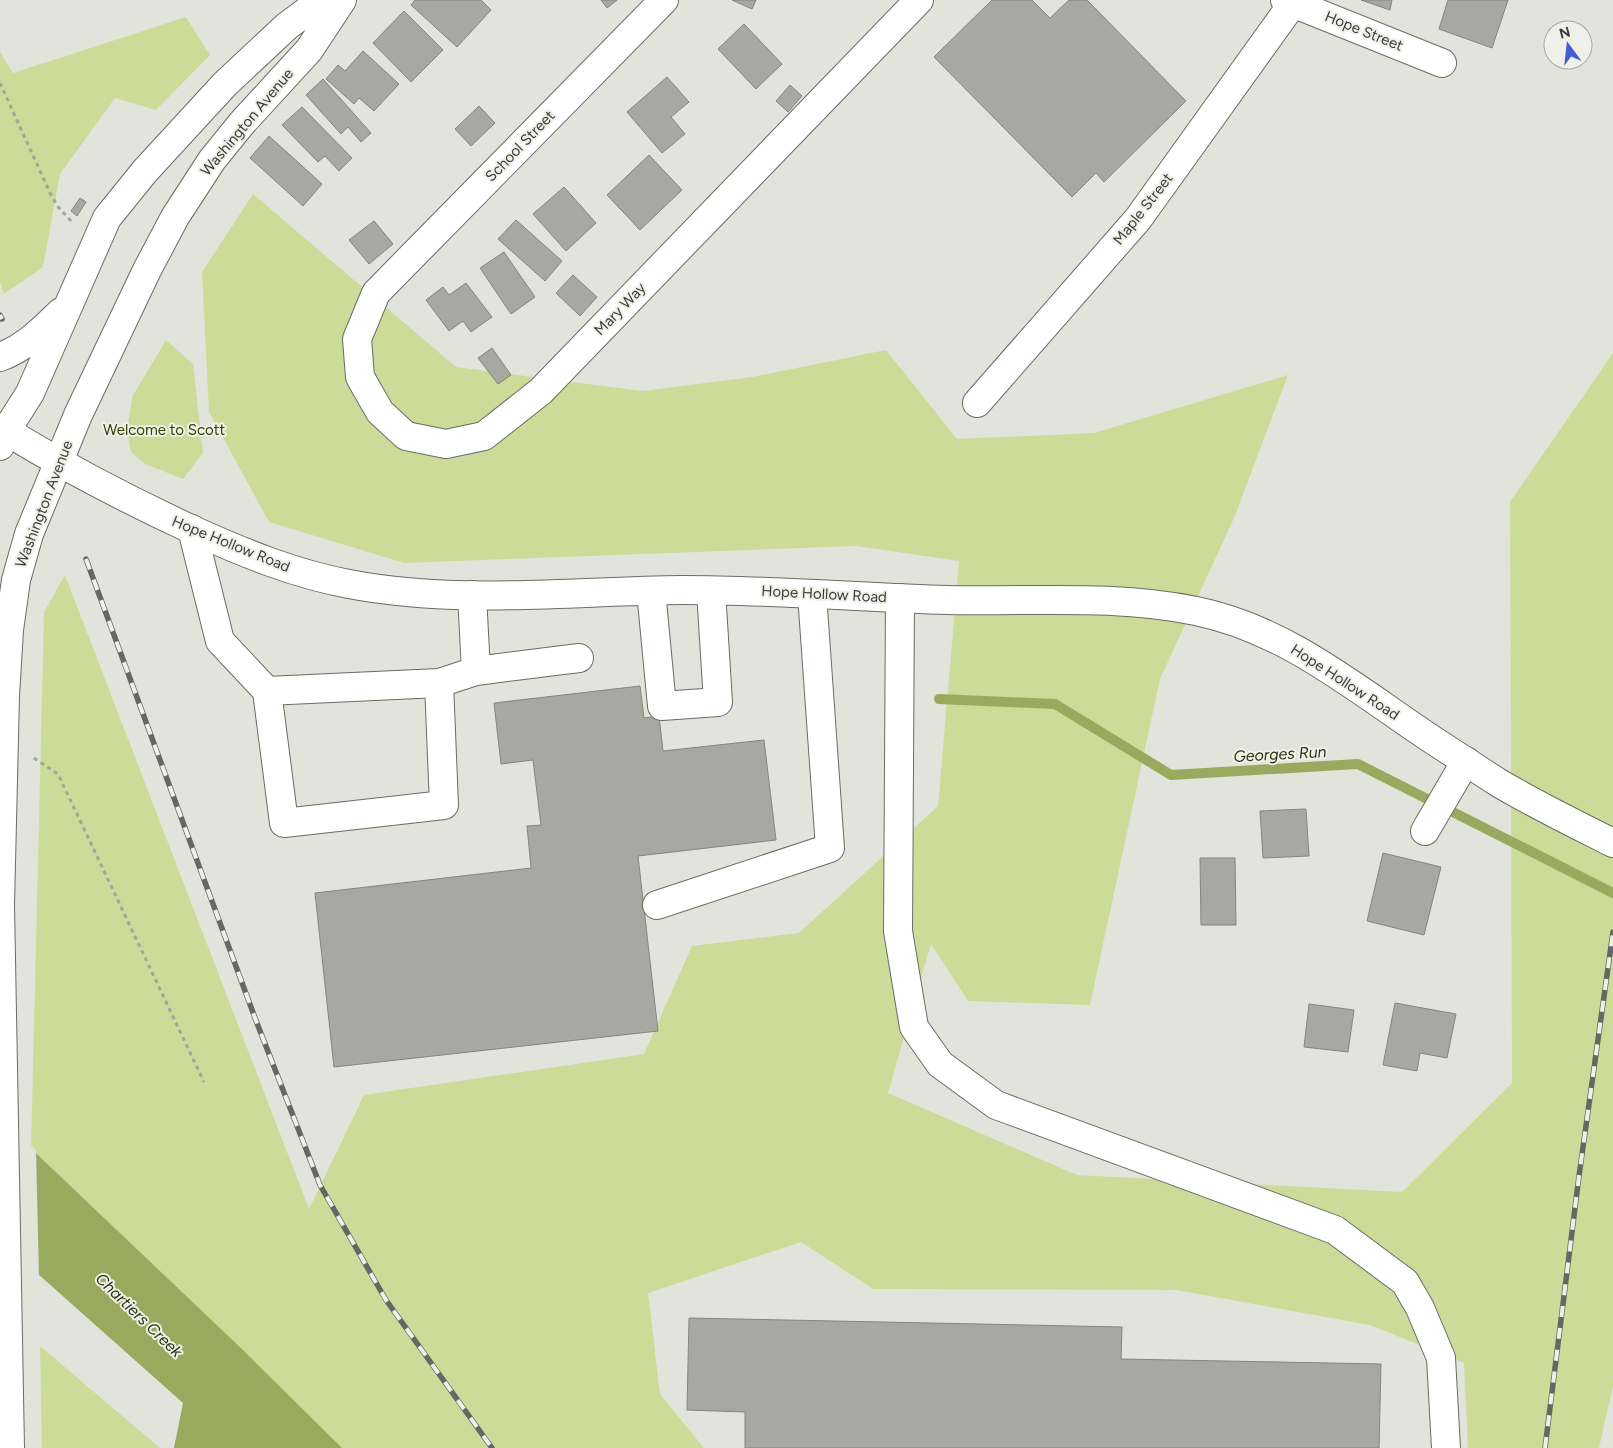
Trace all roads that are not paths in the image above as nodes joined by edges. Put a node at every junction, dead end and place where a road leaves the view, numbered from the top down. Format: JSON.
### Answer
{"nodes":[{"id":1,"x":322,"y":0,"type":"edge"},
{"id":2,"x":342,"y":0,"type":"edge"},
{"id":3,"x":664,"y":0,"type":"edge"},
{"id":4,"x":919,"y":0,"type":"edge"},
{"id":5,"x":1289,"y":1,"type":"edge"},
{"id":6,"x":1442,"y":63,"type":"dead end"},
{"id":7,"x":376,"y":293,"type":"joint"},
{"id":8,"x":71,"y":302,"type":"junction"},
{"id":9,"x":0,"y":357,"type":"edge"},
{"id":10,"x":977,"y":404,"type":"dead end"},
{"id":11,"x":2,"y":434,"type":"edge"},
{"id":12,"x":59,"y":463,"type":"junction"},
{"id":13,"x":192,"y":529,"type":"junction"},
{"id":14,"x":650,"y":591,"type":"junction"},
{"id":15,"x":711,"y":591,"type":"junction"},
{"id":16,"x":812,"y":594,"type":"junction"},
{"id":17,"x":472,"y":595,"type":"junction"},
{"id":18,"x":900,"y":598,"type":"junction"},
{"id":19,"x":579,"y":658,"type":"dead end"},
{"id":20,"x":476,"y":671,"type":"junction"},
{"id":21,"x":439,"y":683,"type":"junction"},
{"id":22,"x":267,"y":691,"type":"junction"},
{"id":23,"x":1466,"y":761,"type":"junction"},
{"id":24,"x":1425,"y":830,"type":"dead end"},
{"id":25,"x":1613,"y":843,"type":"edge"},
{"id":26,"x":0,"y":905,"type":"edge"},
{"id":27,"x":657,"y":905,"type":"dead end"},
{"id":28,"x":10,"y":1448,"type":"edge"},
{"id":29,"x":1446,"y":1448,"type":"edge"}],
"edges":[{"from":1,"to":8,"type":"main road"},
{"from":2,"to":12,"type":"main road","name":"Washington Avenue"},
{"from":3,"to":7,"type":"main road","name":"School Street"},
{"from":4,"to":7,"type":"main road","name":"Mary Way"},
{"from":5,"to":6,"type":"main road","name":"Hope Street"},
{"from":5,"to":10,"type":"main road","name":"Maple Street"},
{"from":8,"to":9,"type":"main road"},
{"from":8,"to":11,"type":"main road"},
{"from":11,"to":12,"type":"main road","name":"Hope Hollow Road"},
{"from":12,"to":13,"type":"main road","name":"Hope Hollow Road"},
{"from":12,"to":26,"type":"main road","name":"Washington Avenue"},
{"from":13,"to":17,"type":"main road","name":"Hope Hollow Road"},
{"from":13,"to":22,"type":"main road"},
{"from":14,"to":15,"type":"main road","name":"Hope Hollow Road"},
{"from":14,"to":15,"type":"main road"},
{"from":14,"to":17,"type":"main road","name":"Hope Hollow Road"},
{"from":15,"to":16,"type":"main road","name":"Hope Hollow Road"},
{"from":16,"to":18,"type":"main road","name":"Hope Hollow Road"},
{"from":16,"to":27,"type":"main road"},
{"from":17,"to":20,"type":"main road"},
{"from":18,"to":23,"type":"main road","name":"Hope Hollow Road"},
{"from":18,"to":29,"type":"main road"},
{"from":19,"to":20,"type":"main road"},
{"from":20,"to":21,"type":"main road"},
{"from":21,"to":22,"type":"main road"},
{"from":21,"to":22,"type":"main road"},
{"from":23,"to":24,"type":"main road"},
{"from":23,"to":25,"type":"main road","name":"Hope Hollow Road"},
{"from":26,"to":28,"type":"main road","name":"Washington Avenue"}]}
